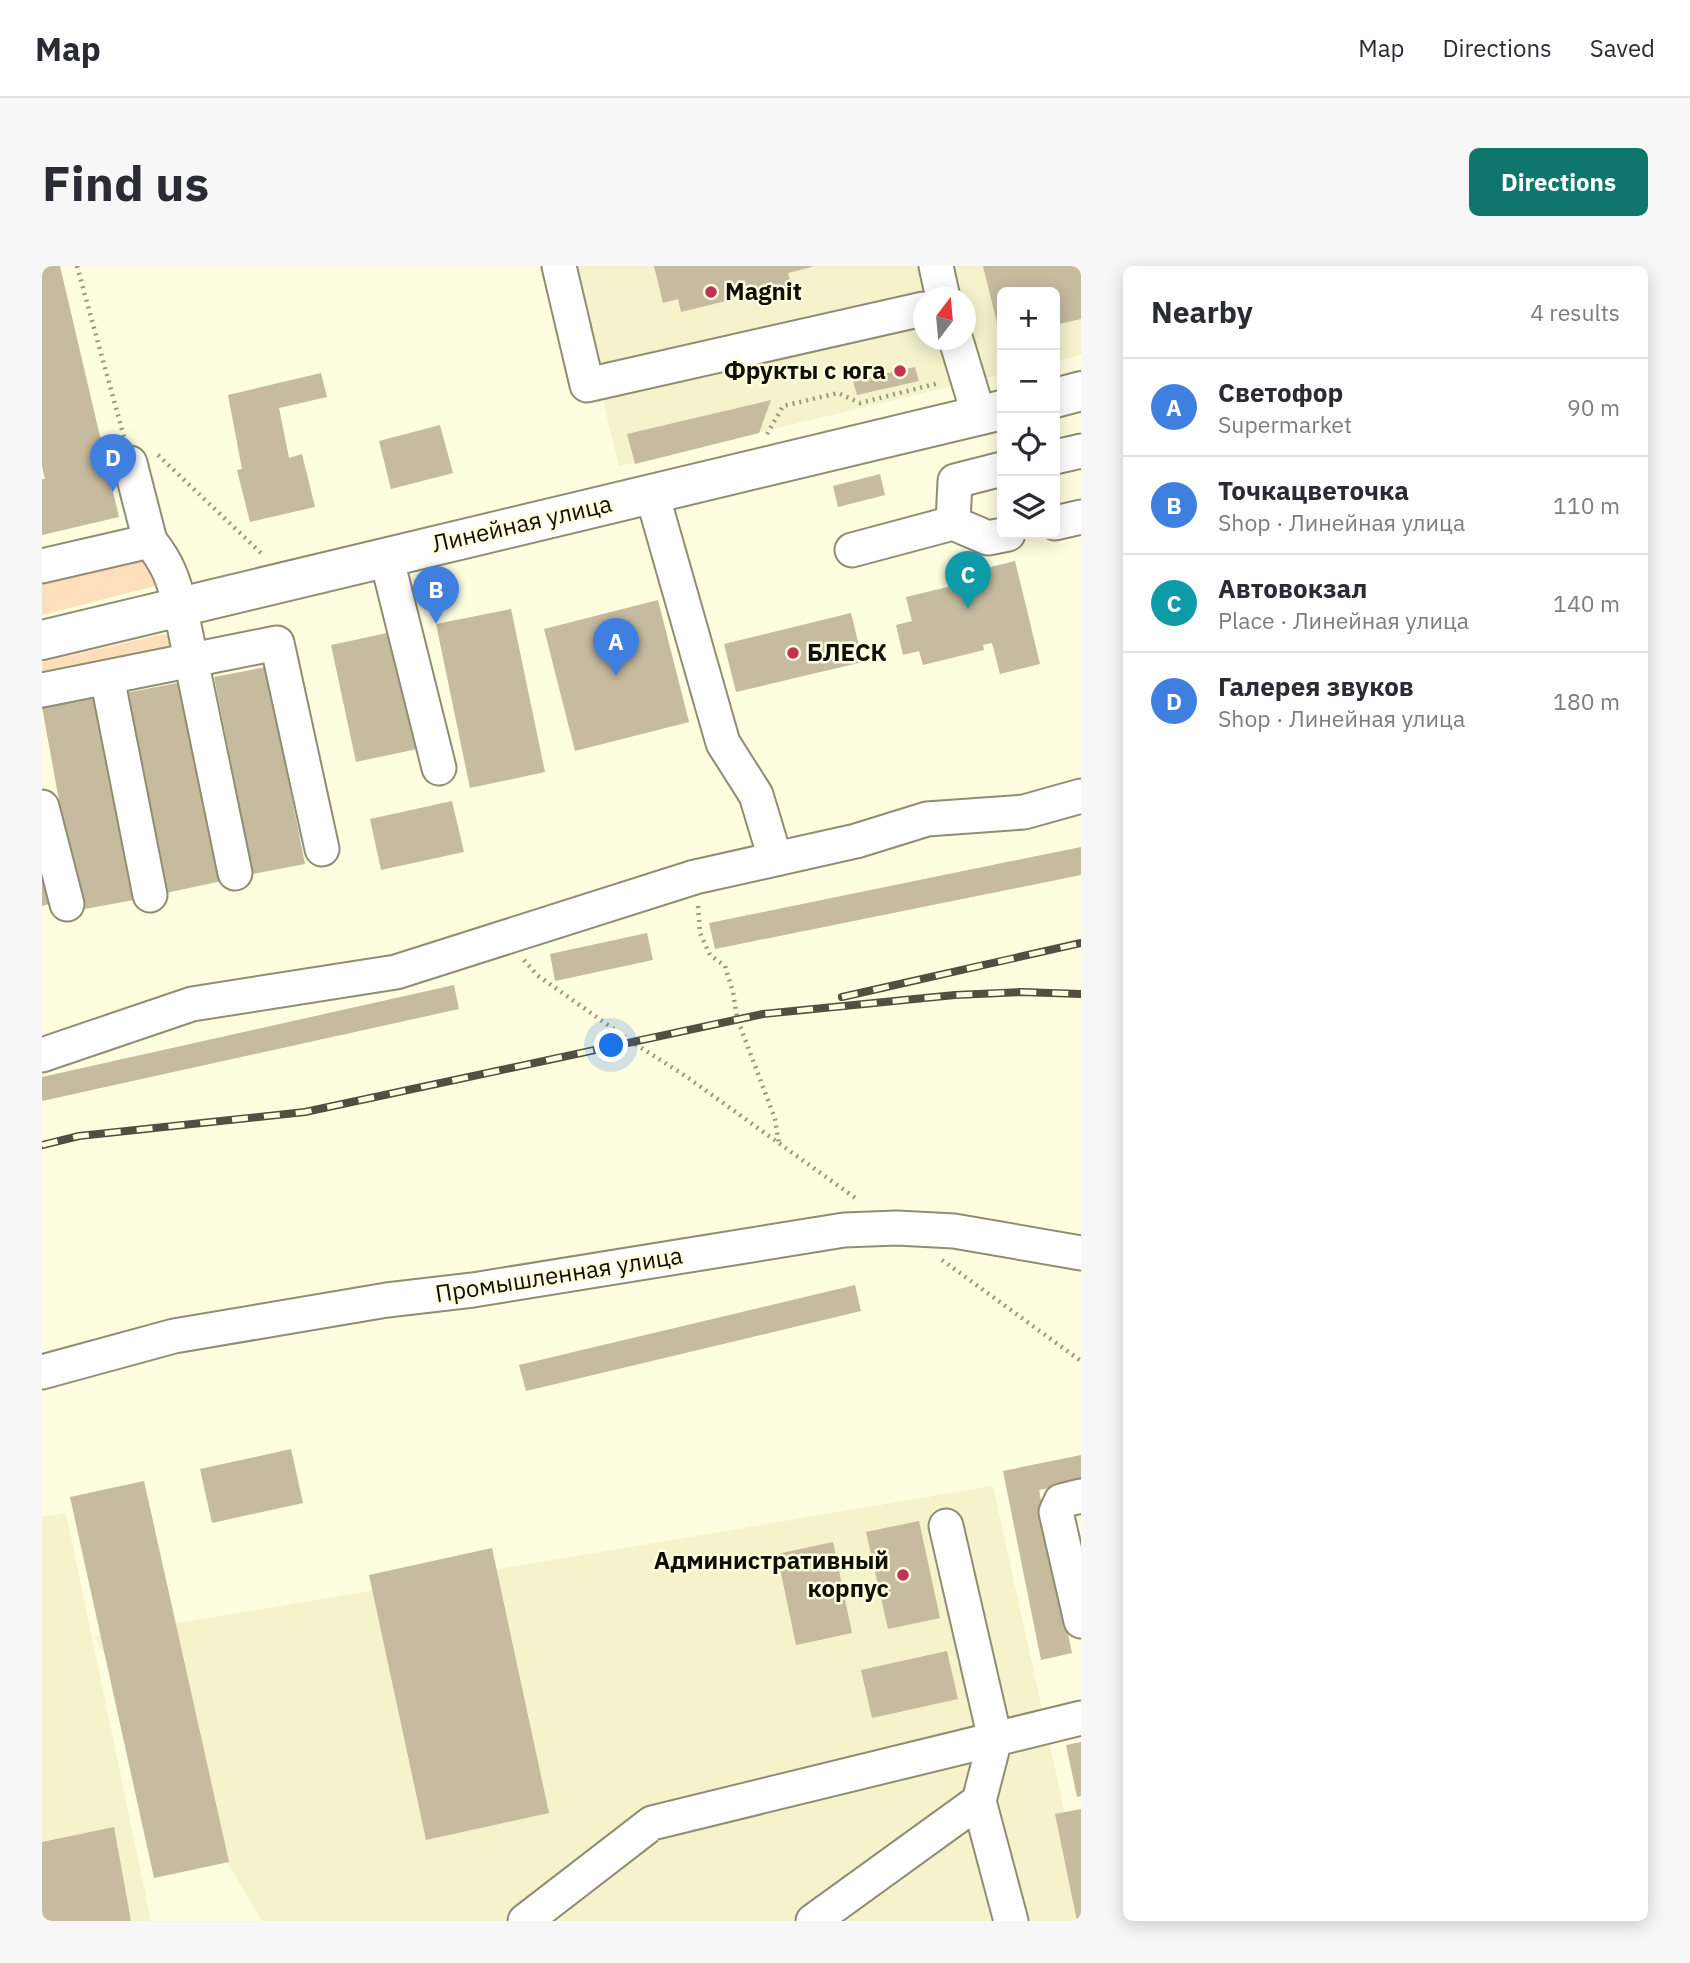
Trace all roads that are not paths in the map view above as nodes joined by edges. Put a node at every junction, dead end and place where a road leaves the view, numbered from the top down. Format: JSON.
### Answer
{"nodes":[{"id":1,"x":559,"y":266,"type":"edge"},
{"id":2,"x":936,"y":266,"type":"edge"},
{"id":3,"x":941,"y":287,"type":"edge"},
{"id":4,"x":913,"y":311,"type":"edge"},
{"id":5,"x":961,"y":350,"type":"edge"},
{"id":6,"x":1081,"y":391,"type":"edge"},
{"id":7,"x":1060,"y":397,"type":"edge"},
{"id":8,"x":991,"y":413,"type":"edge"},
{"id":9,"x":137,"y":449,"type":"road end"},
{"id":10,"x":1081,"y":451,"type":"edge"},
{"id":11,"x":1060,"y":456,"type":"edge"},
{"id":12,"x":997,"y":470,"type":"edge"},
{"id":13,"x":652,"y":494,"type":"junction"},
{"id":14,"x":1081,"y":517,"type":"edge"},
{"id":15,"x":1060,"y":522,"type":"edge"},
{"id":16,"x":953,"y":523,"type":"junction"},
{"id":17,"x":997,"y":536,"type":"edge"},
{"id":18,"x":149,"y":541,"type":"junction"},
{"id":19,"x":852,"y":550,"type":"dead end"},
{"id":20,"x":386,"y":556,"type":"junction"},
{"id":21,"x":42,"y":566,"type":"edge"},
{"id":22,"x":180,"y":606,"type":"junction"},
{"id":23,"x":42,"y":640,"type":"edge"},
{"id":24,"x":190,"y":660,"type":"junction"},
{"id":25,"x":107,"y":677,"type":"junction"},
{"id":26,"x":42,"y":690,"type":"edge"},
{"id":27,"x":439,"y":768,"type":"dead end"},
{"id":28,"x":1081,"y":796,"type":"edge"},
{"id":29,"x":42,"y":807,"type":"edge"},
{"id":30,"x":322,"y":849,"type":"dead end"},
{"id":31,"x":775,"y":858,"type":"junction"},
{"id":32,"x":236,"y":873,"type":"dead end"},
{"id":33,"x":150,"y":895,"type":"dead end"},
{"id":34,"x":67,"y":904,"type":"dead end"},
{"id":35,"x":42,"y":1055,"type":"edge"},
{"id":36,"x":1081,"y":1253,"type":"edge"},
{"id":37,"x":42,"y":1372,"type":"edge"},
{"id":38,"x":1081,"y":1496,"type":"edge"},
{"id":39,"x":946,"y":1526,"type":"dead end"},
{"id":40,"x":1081,"y":1620,"type":"edge"},
{"id":41,"x":1081,"y":1718,"type":"edge"},
{"id":42,"x":995,"y":1739,"type":"junction"},
{"id":43,"x":979,"y":1801,"type":"junction"},
{"id":44,"x":525,"y":1921,"type":"edge"},
{"id":45,"x":813,"y":1921,"type":"edge"},
{"id":46,"x":1011,"y":1921,"type":"edge"}],
"edges":[{"from":1,"to":4,"type":"street"},
{"from":2,"to":3,"type":"street"},
{"from":5,"to":8,"type":"street"},
{"from":6,"to":7,"type":"main road"},
{"from":8,"to":13,"type":"main road","name":"Линейная улица"},
{"from":9,"to":18,"type":"street"},
{"from":10,"to":11,"type":"street"},
{"from":12,"to":16,"type":"street"},
{"from":13,"to":20,"type":"main road","name":"Линейная улица"},
{"from":13,"to":31,"type":"street"},
{"from":14,"to":15,"type":"street"},
{"from":16,"to":17,"type":"street"},
{"from":16,"to":19,"type":"street"},
{"from":18,"to":21,"type":"street"},
{"from":18,"to":22,"type":"street"},
{"from":20,"to":22,"type":"main road","name":"Линейная улица"},
{"from":20,"to":27,"type":"street"},
{"from":22,"to":23,"type":"main road","name":"Линейная улица"},
{"from":22,"to":24,"type":"street"},
{"from":24,"to":25,"type":"street"},
{"from":24,"to":30,"type":"street"},
{"from":24,"to":32,"type":"street"},
{"from":25,"to":26,"type":"street"},
{"from":25,"to":33,"type":"street"},
{"from":28,"to":31,"type":"street"},
{"from":29,"to":34,"type":"street"},
{"from":31,"to":35,"type":"street"},
{"from":36,"to":37,"type":"street","name":"Промышленная улица"},
{"from":38,"to":40,"type":"street"},
{"from":39,"to":42,"type":"street"},
{"from":41,"to":42,"type":"street"},
{"from":42,"to":43,"type":"street"},
{"from":42,"to":44,"type":"street"},
{"from":43,"to":45,"type":"street"},
{"from":43,"to":46,"type":"street"}]}
